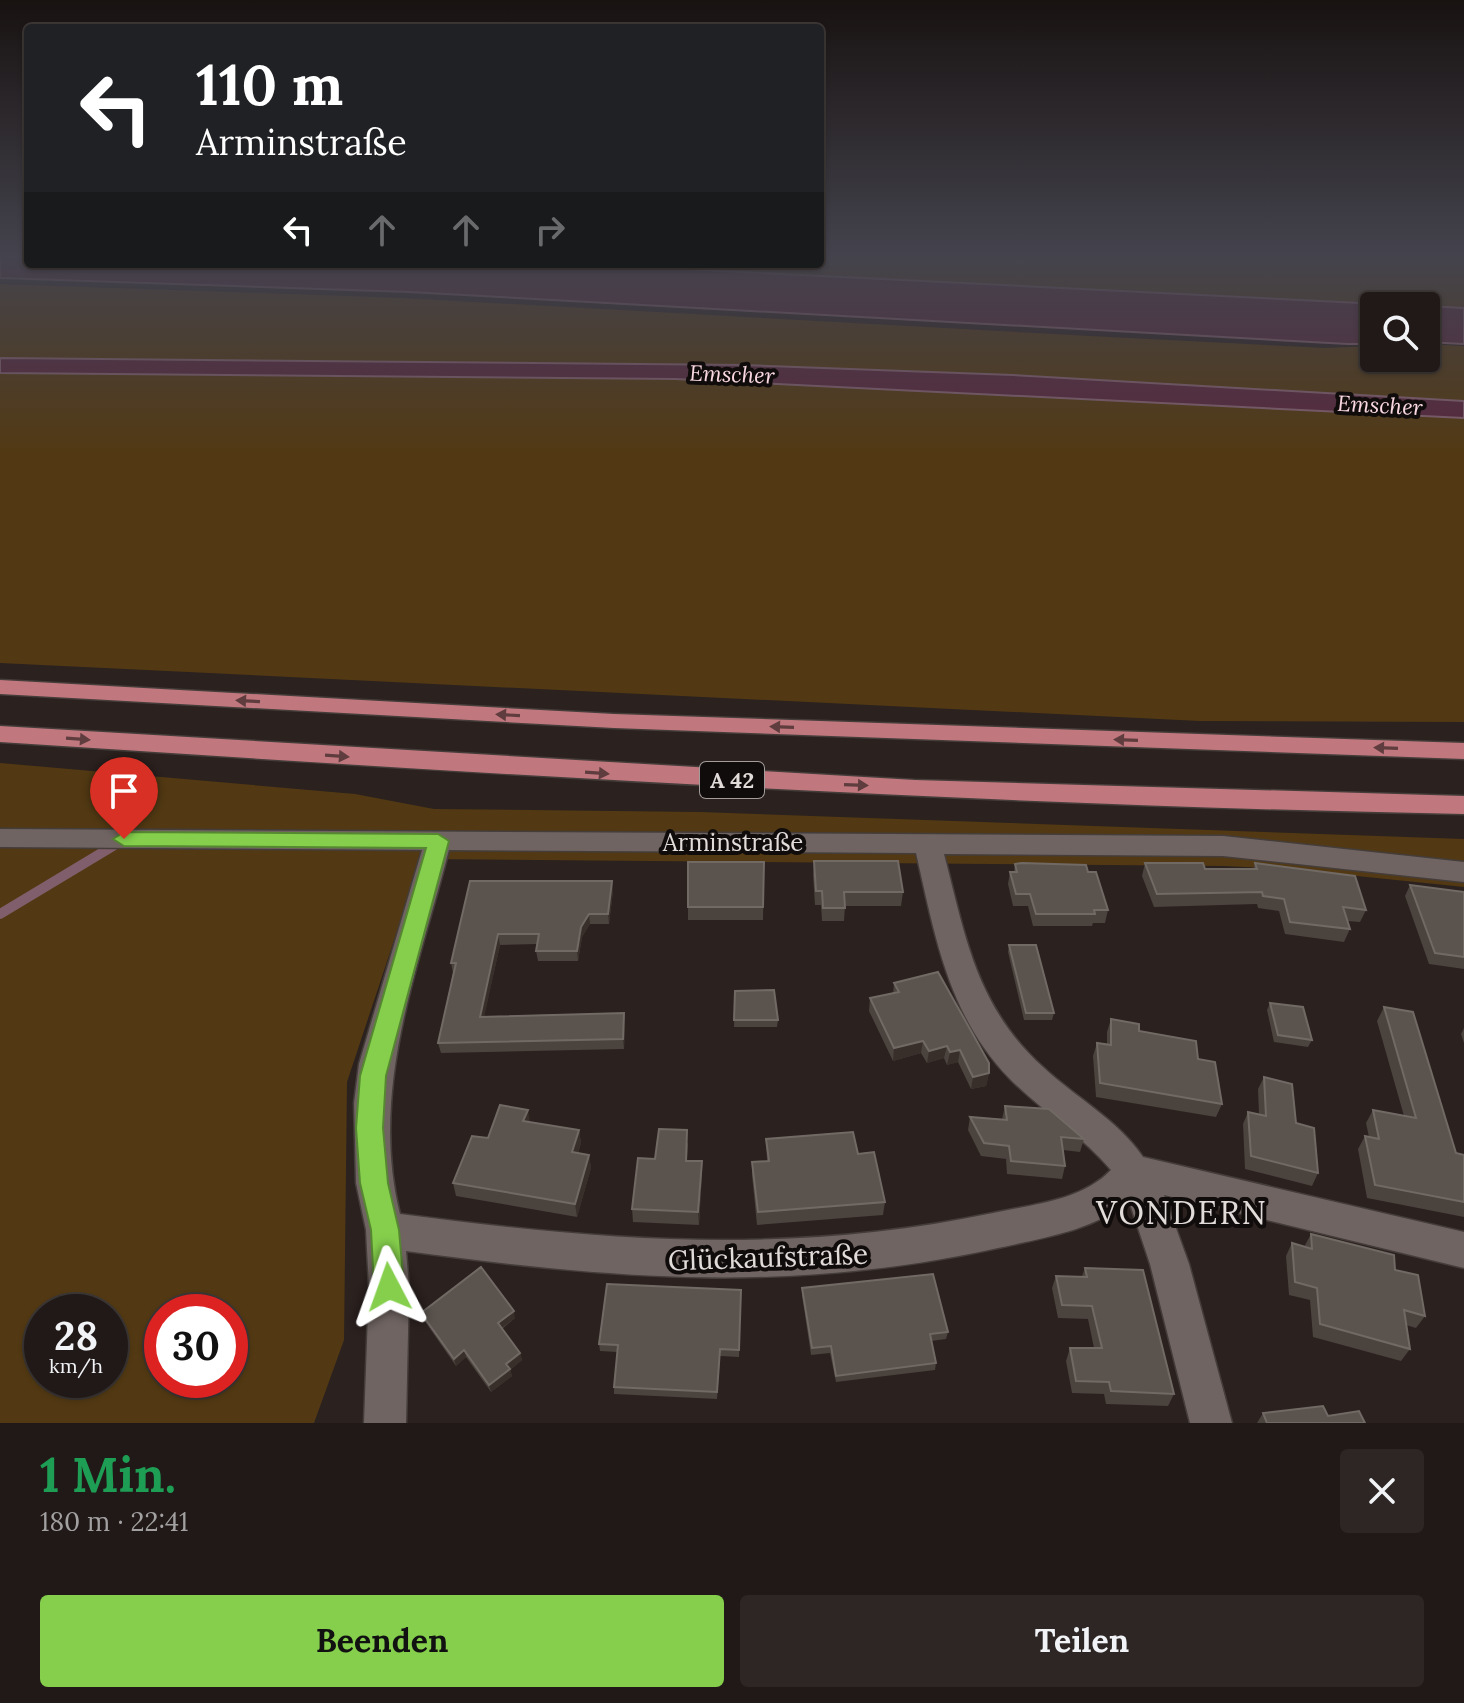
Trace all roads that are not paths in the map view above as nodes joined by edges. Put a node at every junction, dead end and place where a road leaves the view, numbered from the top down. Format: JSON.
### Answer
{"nodes":[{"id":1,"x":0,"y":687,"type":"edge"},
{"id":2,"x":0,"y":734,"type":"edge"},
{"id":3,"x":1464,"y":751,"type":"edge"},
{"id":4,"x":1464,"y":805,"type":"edge"},
{"id":5,"x":0,"y":838,"type":"edge"},
{"id":6,"x":438,"y":841,"type":"junction"},
{"id":7,"x":927,"y":844,"type":"junction"},
{"id":8,"x":1464,"y":872,"type":"edge"},
{"id":9,"x":1133,"y":1171,"type":"junction"},
{"id":10,"x":385,"y":1230,"type":"junction"},
{"id":11,"x":1464,"y":1250,"type":"edge"},
{"id":12,"x":385,"y":1423,"type":"edge"},
{"id":13,"x":1211,"y":1423,"type":"edge"}],
"edges":[{"from":3,"to":1,"type":"highway","number":"A 42","one_way":true},
{"from":2,"to":4,"type":"highway","number":"A 42","one_way":true},
{"from":5,"to":6,"type":"street","name":"Arminstraße"},
{"from":6,"to":7,"type":"street","name":"Arminstraße"},
{"from":6,"to":10,"type":"street"},
{"from":7,"to":8,"type":"street","name":"Arminstraße"},
{"from":7,"to":9,"type":"street"},
{"from":9,"to":10,"type":"street","name":"Glückaufstraße"},
{"from":9,"to":11,"type":"street"},
{"from":9,"to":13,"type":"street"},
{"from":10,"to":12,"type":"street"}]}
